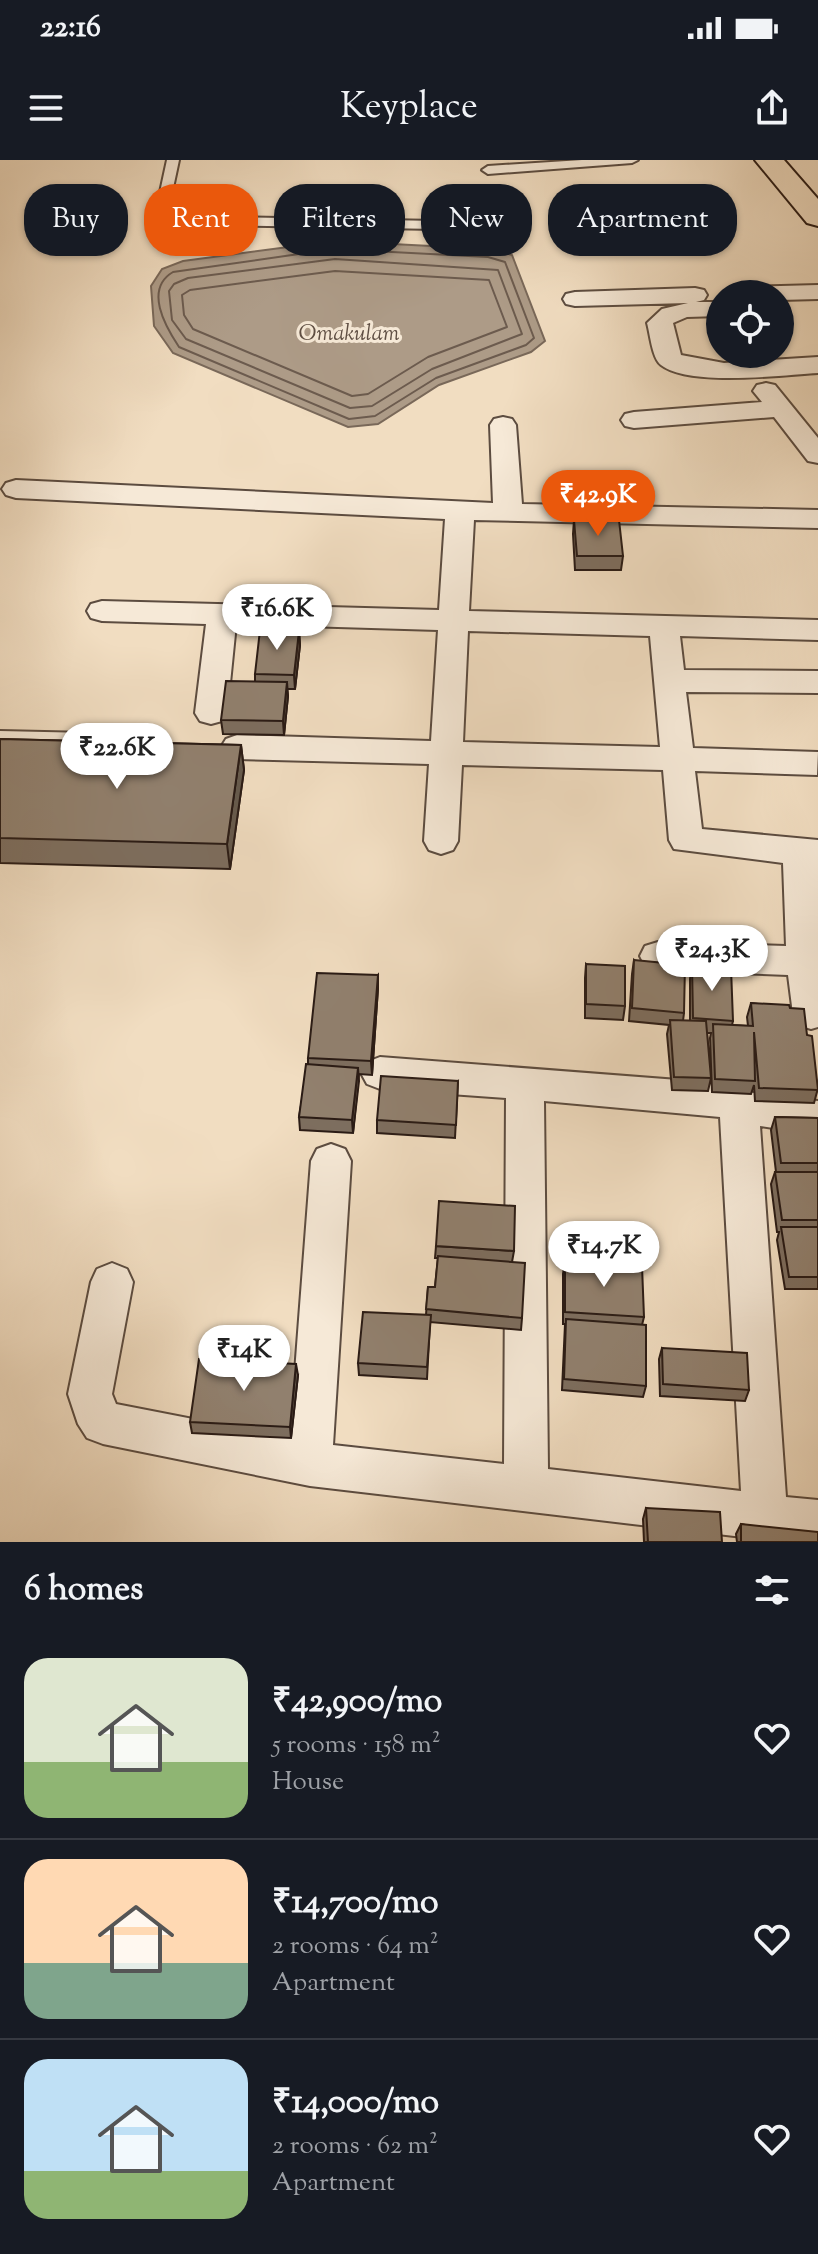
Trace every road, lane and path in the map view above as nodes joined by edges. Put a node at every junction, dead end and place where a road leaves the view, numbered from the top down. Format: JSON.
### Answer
{"nodes":[{"id":1,"x":173,"y":160,"type":"edge"},
{"id":2,"x":632,"y":160,"type":"edge"},
{"id":3,"x":769,"y":160,"type":"edge"},
{"id":4,"x":488,"y":170,"type":"dead end"},
{"id":5,"x":818,"y":217,"type":"edge"},
{"id":6,"x":421,"y":225,"type":"edge"},
{"id":7,"x":818,"y":292,"type":"edge"},
{"id":8,"x":794,"y":293,"type":"edge"},
{"id":9,"x":706,"y":295,"type":"edge"},
{"id":10,"x":575,"y":299,"type":"dead end"},
{"id":11,"x":818,"y":303,"type":"edge"},
{"id":12,"x":794,"y":304,"type":"edge"},
{"id":13,"x":706,"y":310,"type":"edge"},
{"id":14,"x":818,"y":365,"type":"edge"},
{"id":15,"x":794,"y":366,"type":"edge"},
{"id":16,"x":767,"y":368,"type":"edge"},
{"id":17,"x":753,"y":375,"type":"dead end"},
{"id":18,"x":780,"y":409,"type":"junction"},
{"id":19,"x":634,"y":420,"type":"dead end"},
{"id":20,"x":503,"y":425,"type":"dead end"},
{"id":21,"x":818,"y":455,"type":"edge"},
{"id":22,"x":16,"y":489,"type":"dead end"},
{"id":23,"x":460,"y":511,"type":"junction"},
{"id":24,"x":508,"y":512,"type":"junction"},
{"id":25,"x":818,"y":519,"type":"edge"},
{"id":26,"x":102,"y":611,"type":"dead end"},
{"id":27,"x":222,"y":614,"type":"junction"},
{"id":28,"x":456,"y":620,"type":"junction"},
{"id":29,"x":664,"y":626,"type":"junction"},
{"id":30,"x":818,"y":630,"type":"edge"},
{"id":31,"x":670,"y":681,"type":"junction"},
{"id":32,"x":818,"y":682,"type":"edge"},
{"id":33,"x":211,"y":713,"type":"dead end"},
{"id":34,"x":0,"y":737,"type":"edge"},
{"id":35,"x":89,"y":739,"type":"edge"},
{"id":36,"x":237,"y":747,"type":"edge"},
{"id":37,"x":447,"y":753,"type":"junction"},
{"id":38,"x":678,"y":759,"type":"junction"},
{"id":39,"x":817,"y":763,"type":"edge"},
{"id":40,"x":441,"y":841,"type":"dead end"},
{"id":41,"x":812,"y":853,"type":"edge"},
{"id":42,"x":658,"y":956,"type":"dead end"},
{"id":43,"x":805,"y":961,"type":"junction"},
{"id":44,"x":811,"y":1014,"type":"dead end"},
{"id":45,"x":380,"y":1073,"type":"edge"},
{"id":46,"x":525,"y":1083,"type":"junction"},
{"id":47,"x":739,"y":1107,"type":"junction"},
{"id":48,"x":818,"y":1118,"type":"edge"},
{"id":49,"x":331,"y":1161,"type":"dead end"},
{"id":50,"x":112,"y":1282,"type":"dead end"},
{"id":51,"x":310,"y":1464,"type":"junction"},
{"id":52,"x":526,"y":1491,"type":"junction"},
{"id":53,"x":765,"y":1517,"type":"junction"},
{"id":54,"x":818,"y":1523,"type":"edge"}],
"edges":[{"from":1,"to":6,"type":"lane"},
{"from":2,"to":4,"type":"lane"},
{"from":3,"to":5,"type":"main road"},
{"from":7,"to":8,"type":"street"},
{"from":9,"to":10,"type":"street"},
{"from":11,"to":12,"type":"street"},
{"from":13,"to":16,"type":"street"},
{"from":14,"to":15,"type":"street"},
{"from":17,"to":18,"type":"street"},
{"from":18,"to":19,"type":"street"},
{"from":18,"to":21,"type":"street"},
{"from":20,"to":24,"type":"street"},
{"from":22,"to":23,"type":"street"},
{"from":23,"to":24,"type":"street"},
{"from":23,"to":28,"type":"street"},
{"from":24,"to":25,"type":"street"},
{"from":26,"to":27,"type":"street"},
{"from":27,"to":28,"type":"street"},
{"from":27,"to":33,"type":"street"},
{"from":28,"to":29,"type":"street"},
{"from":28,"to":37,"type":"street"},
{"from":29,"to":30,"type":"street"},
{"from":29,"to":31,"type":"street"},
{"from":31,"to":32,"type":"street"},
{"from":31,"to":38,"type":"street"},
{"from":34,"to":35,"type":"lane"},
{"from":36,"to":37,"type":"street"},
{"from":37,"to":38,"type":"street"},
{"from":37,"to":40,"type":"street"},
{"from":38,"to":39,"type":"street"},
{"from":38,"to":41,"type":"street"},
{"from":41,"to":43,"type":"street"},
{"from":42,"to":43,"type":"street"},
{"from":43,"to":44,"type":"street"},
{"from":45,"to":46,"type":"street"},
{"from":46,"to":47,"type":"street"},
{"from":46,"to":52,"type":"street"},
{"from":47,"to":48,"type":"street"},
{"from":47,"to":53,"type":"street"},
{"from":49,"to":51,"type":"street"},
{"from":50,"to":51,"type":"street"},
{"from":51,"to":52,"type":"street"},
{"from":52,"to":53,"type":"street"},
{"from":53,"to":54,"type":"street"}]}
